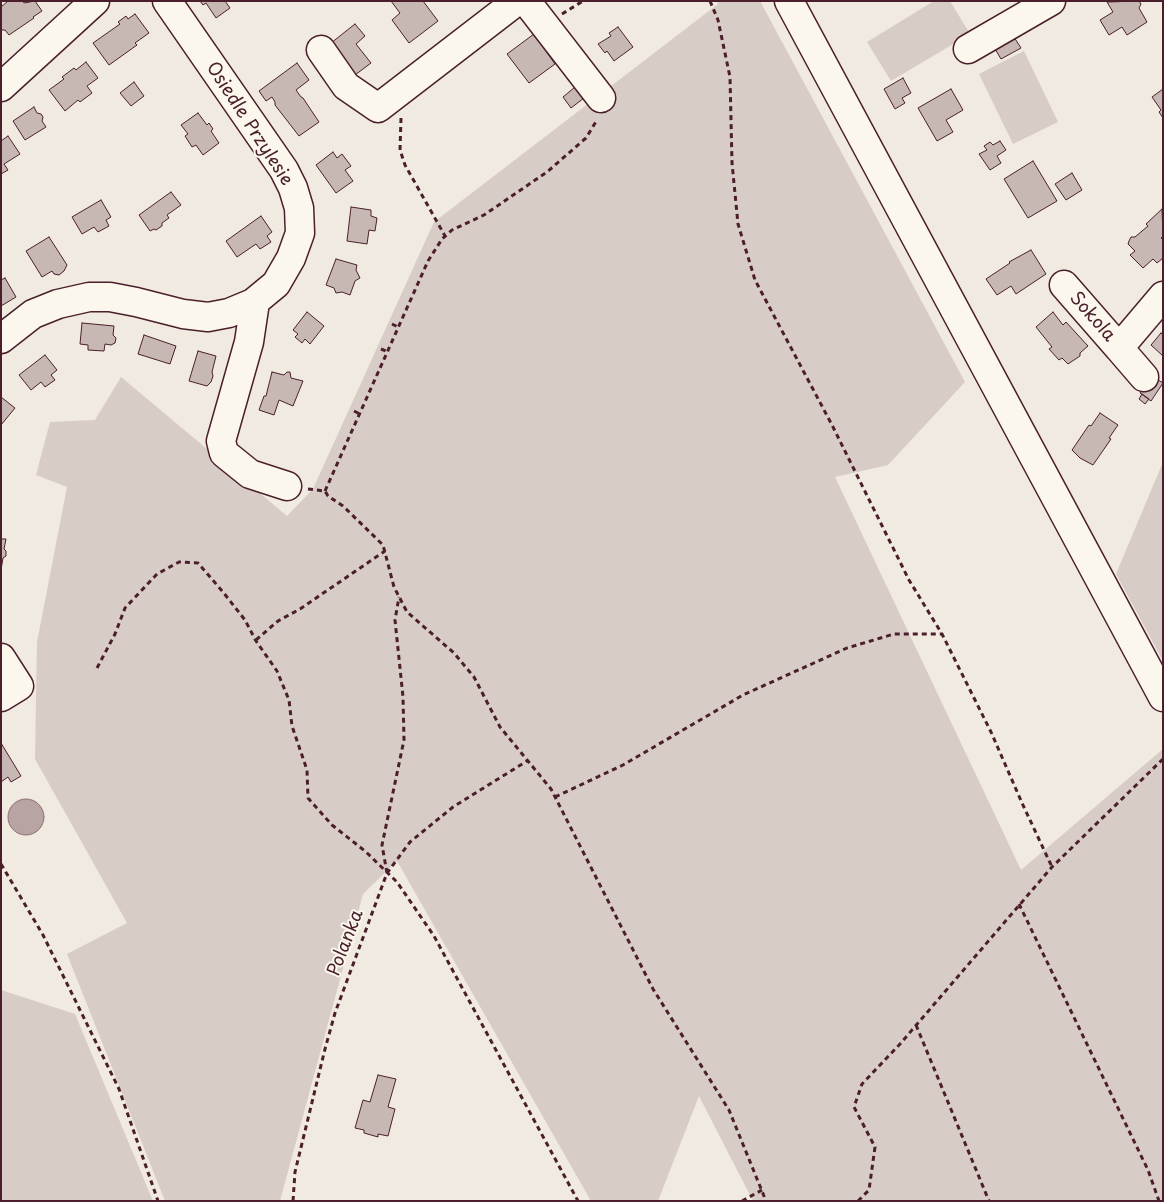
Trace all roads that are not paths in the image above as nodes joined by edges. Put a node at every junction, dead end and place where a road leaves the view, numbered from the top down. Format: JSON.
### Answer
{"nodes":[{"id":1,"x":95,"y":1,"type":"edge"},
{"id":2,"x":167,"y":1,"type":"edge"},
{"id":3,"x":517,"y":1,"type":"edge"},
{"id":4,"x":526,"y":1,"type":"edge"},
{"id":5,"x":789,"y":1,"type":"edge"},
{"id":6,"x":1051,"y":1,"type":"edge"},
{"id":7,"x":968,"y":49,"type":"dead end"},
{"id":8,"x":321,"y":50,"type":"dead end"},
{"id":9,"x":1,"y":87,"type":"edge"},
{"id":10,"x":601,"y":98,"type":"road end"},
{"id":11,"x":1064,"y":285,"type":"dead end"},
{"id":12,"x":1163,"y":296,"type":"edge"},
{"id":13,"x":255,"y":302,"type":"junction"},
{"id":14,"x":1,"y":339,"type":"edge"},
{"id":15,"x":1119,"y":348,"type":"junction"},
{"id":16,"x":1144,"y":377,"type":"dead end"},
{"id":17,"x":287,"y":486,"type":"dead end"},
{"id":18,"x":1,"y":658,"type":"edge"},
{"id":19,"x":1,"y":697,"type":"edge"},
{"id":20,"x":1163,"y":697,"type":"edge"}],
"edges":[{"from":1,"to":9,"type":"street"},
{"from":2,"to":13,"type":"street","name":"Osiedle Przylesie"},
{"from":3,"to":8,"type":"street"},
{"from":4,"to":10,"type":"street"},
{"from":5,"to":20,"type":"street"},
{"from":6,"to":7,"type":"street"},
{"from":11,"to":15,"type":"street","name":"Sokola"},
{"from":12,"to":15,"type":"street","name":"Sokola"},
{"from":13,"to":14,"type":"street","name":"Osiedle Przylesie"},
{"from":13,"to":17,"type":"street"},
{"from":15,"to":16,"type":"street","name":"Sokola"},
{"from":18,"to":19,"type":"street"}]}
